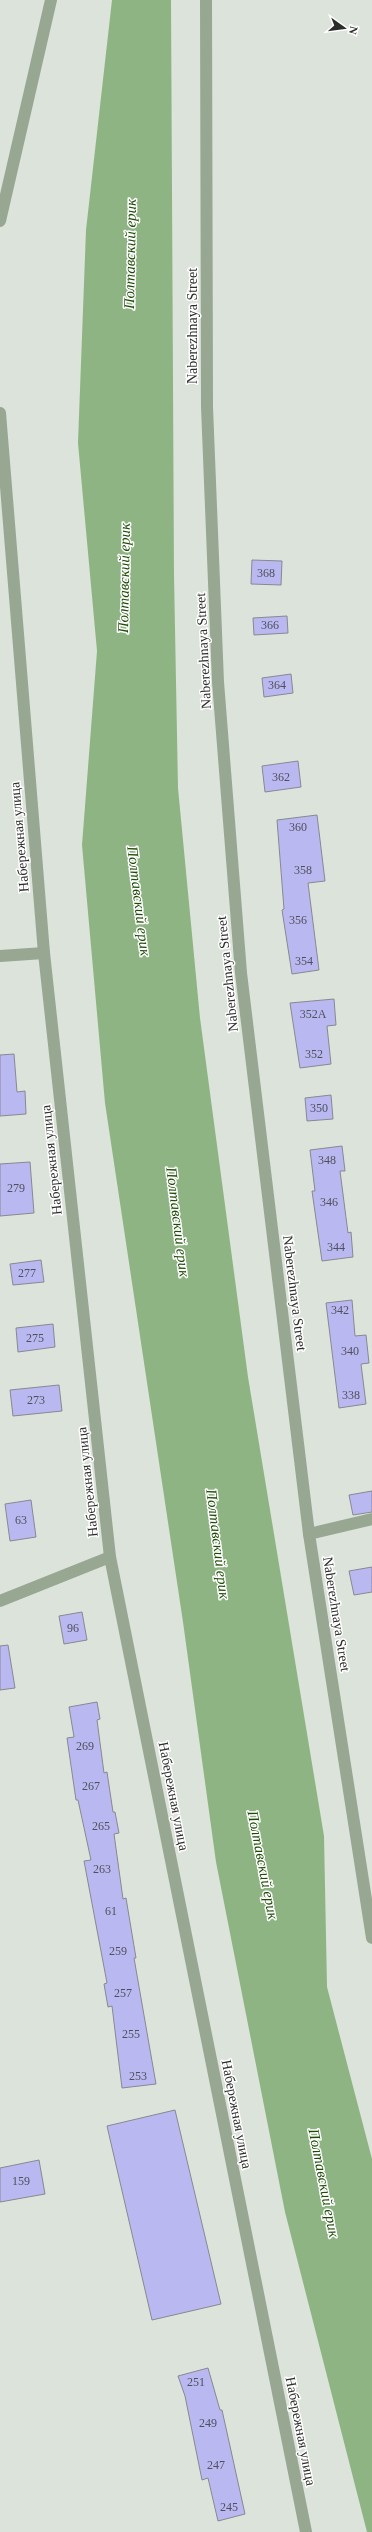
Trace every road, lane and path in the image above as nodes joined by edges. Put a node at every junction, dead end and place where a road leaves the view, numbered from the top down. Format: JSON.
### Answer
{"nodes":[{"id":1,"x":51,"y":0,"type":"edge"},
{"id":2,"x":206,"y":0,"type":"edge"},
{"id":3,"x":0,"y":221,"type":"edge"},
{"id":4,"x":0,"y":413,"type":"edge"},
{"id":5,"x":44,"y":953,"type":"junction"},
{"id":6,"x":0,"y":956,"type":"edge"},
{"id":7,"x":372,"y":1519,"type":"edge"},
{"id":8,"x":309,"y":1534,"type":"junction"},
{"id":9,"x":110,"y":1557,"type":"junction"},
{"id":10,"x":0,"y":1601,"type":"edge"},
{"id":11,"x":372,"y":1938,"type":"edge"},
{"id":12,"x":306,"y":2532,"type":"edge"}],
"edges":[{"from":1,"to":3,"type":"street"},
{"from":2,"to":8,"type":"street","name":"Naberezhnaya Street"},
{"from":4,"to":5,"type":"street","name":"Набережная улица"},
{"from":5,"to":6,"type":"street"},
{"from":5,"to":9,"type":"street","name":"Набережная улица"},
{"from":7,"to":8,"type":"street"},
{"from":8,"to":11,"type":"street","name":"Naberezhnaya Street"},
{"from":9,"to":10,"type":"street"},
{"from":9,"to":12,"type":"street","name":"Набережная улица"}]}
